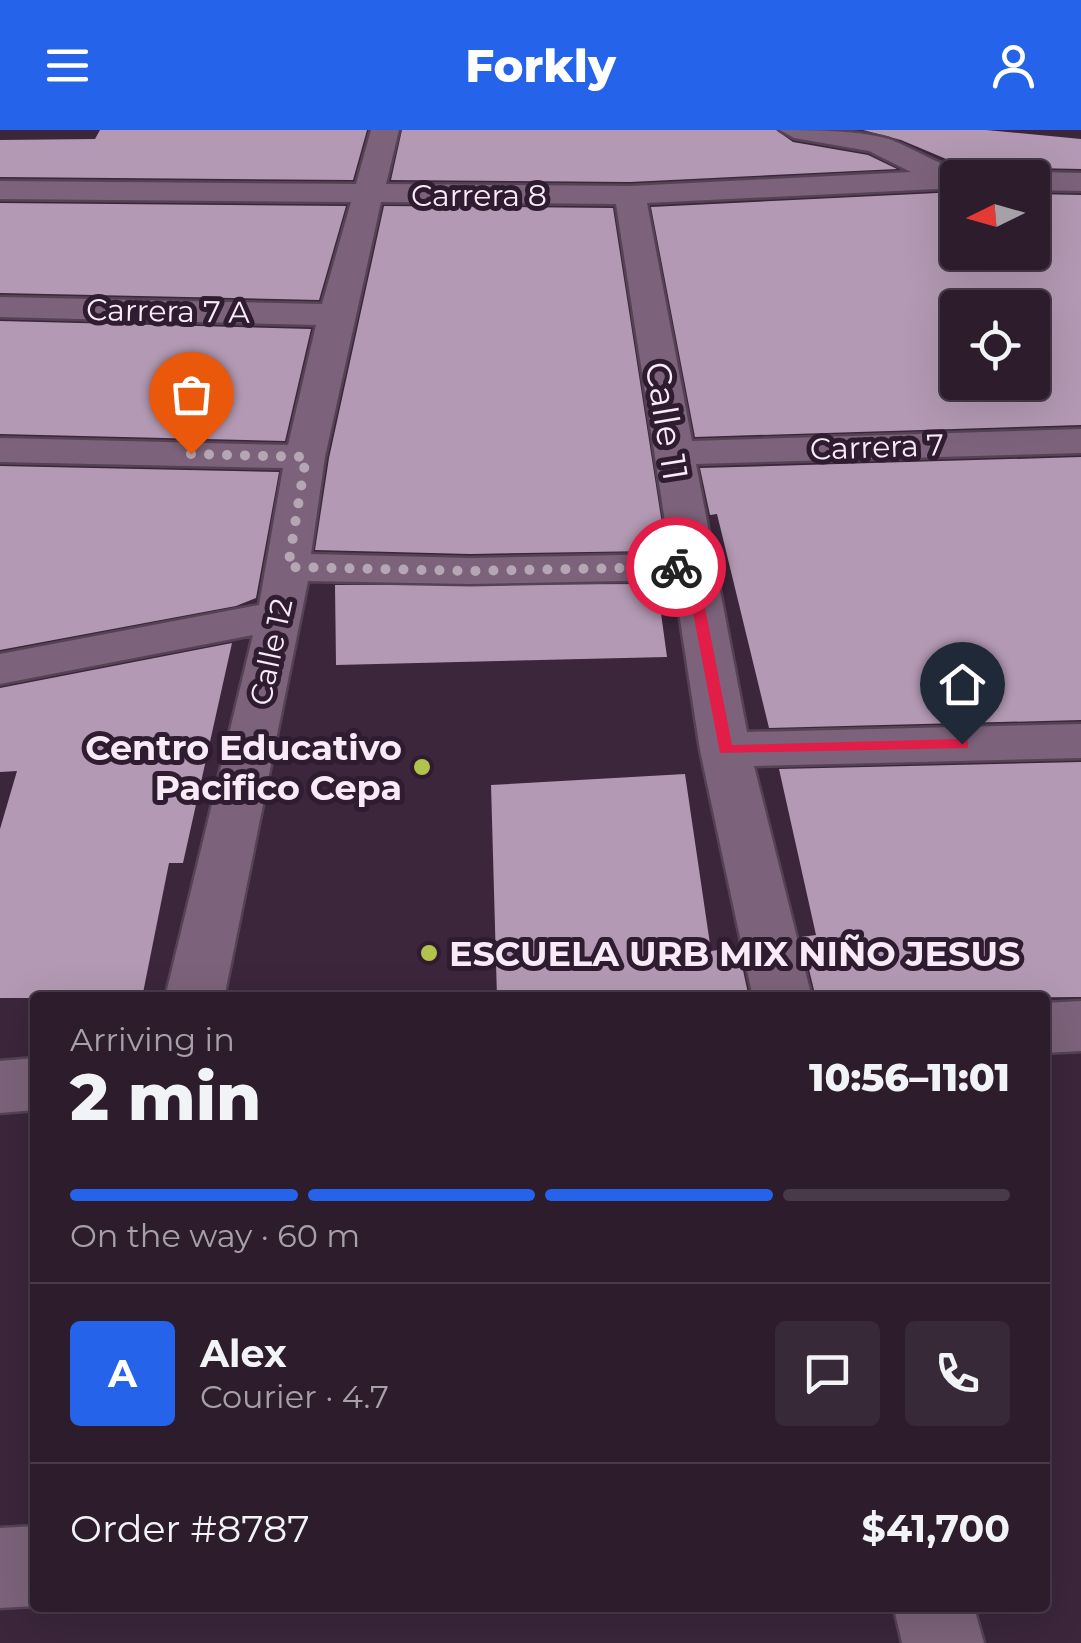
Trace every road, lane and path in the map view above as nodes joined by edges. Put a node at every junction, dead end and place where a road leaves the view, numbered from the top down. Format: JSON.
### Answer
{"nodes":[{"id":1,"x":384,"y":130,"type":"edge"},
{"id":2,"x":794,"y":130,"type":"edge"},
{"id":3,"x":831,"y":132,"type":"edge"},
{"id":4,"x":940,"y":173,"type":"edge"},
{"id":5,"x":940,"y":180,"type":"edge"},
{"id":6,"x":1050,"y":181,"type":"edge"},
{"id":7,"x":1081,"y":182,"type":"edge"},
{"id":8,"x":0,"y":190,"type":"edge"},
{"id":9,"x":369,"y":194,"type":"junction"},
{"id":10,"x":630,"y":195,"type":"junction"},
{"id":11,"x":0,"y":306,"type":"edge"},
{"id":12,"x":336,"y":315,"type":"junction"},
{"id":13,"x":1081,"y":442,"type":"edge"},
{"id":14,"x":0,"y":450,"type":"edge"},
{"id":15,"x":672,"y":453,"type":"junction"},
{"id":16,"x":306,"y":457,"type":"junction"},
{"id":17,"x":288,"y":567,"type":"junction"},
{"id":18,"x":691,"y":567,"type":"junction"},
{"id":19,"x":280,"y":615,"type":"junction"},
{"id":20,"x":0,"y":669,"type":"edge"},
{"id":21,"x":1081,"y":741,"type":"edge"},
{"id":22,"x":725,"y":750,"type":"junction"},
{"id":23,"x":195,"y":992,"type":"edge"},
{"id":24,"x":782,"y":992,"type":"edge"},
{"id":25,"x":1081,"y":1026,"type":"edge"},
{"id":26,"x":1050,"y":1028,"type":"edge"},
{"id":27,"x":30,"y":1084,"type":"edge"},
{"id":28,"x":0,"y":1087,"type":"edge"},
{"id":29,"x":30,"y":1566,"type":"edge"},
{"id":30,"x":0,"y":1568,"type":"edge"},
{"id":31,"x":935,"y":1612,"type":"edge"},
{"id":32,"x":943,"y":1643,"type":"edge"}],
"edges":[{"from":1,"to":9,"type":"street","name":"Calle 12"},
{"from":2,"to":3,"type":"street"},
{"from":3,"to":4,"type":"street"},
{"from":5,"to":10,"type":"street","name":"Carrera 8"},
{"from":6,"to":7,"type":"street"},
{"from":8,"to":9,"type":"street","name":"Carrera 8"},
{"from":9,"to":10,"type":"street","name":"Carrera 8"},
{"from":9,"to":12,"type":"street","name":"Calle 12"},
{"from":10,"to":15,"type":"street","name":"Calle 11"},
{"from":11,"to":12,"type":"street","name":"Carrera 7 A"},
{"from":12,"to":16,"type":"street","name":"Calle 12"},
{"from":13,"to":15,"type":"street","name":"Carrera 7"},
{"from":14,"to":16,"type":"street"},
{"from":15,"to":18,"type":"street","name":"Calle 11"},
{"from":16,"to":17,"type":"street","name":"Calle 12"},
{"from":17,"to":18,"type":"street"},
{"from":17,"to":19,"type":"street","name":"Calle 12"},
{"from":18,"to":22,"type":"street","name":"Calle 11"},
{"from":19,"to":20,"type":"street"},
{"from":19,"to":23,"type":"street","name":"Calle 12"},
{"from":21,"to":22,"type":"street"},
{"from":22,"to":24,"type":"street","name":"Calle 11"},
{"from":25,"to":26,"type":"street"},
{"from":27,"to":28,"type":"street"},
{"from":29,"to":30,"type":"street"},
{"from":31,"to":32,"type":"street"}]}
